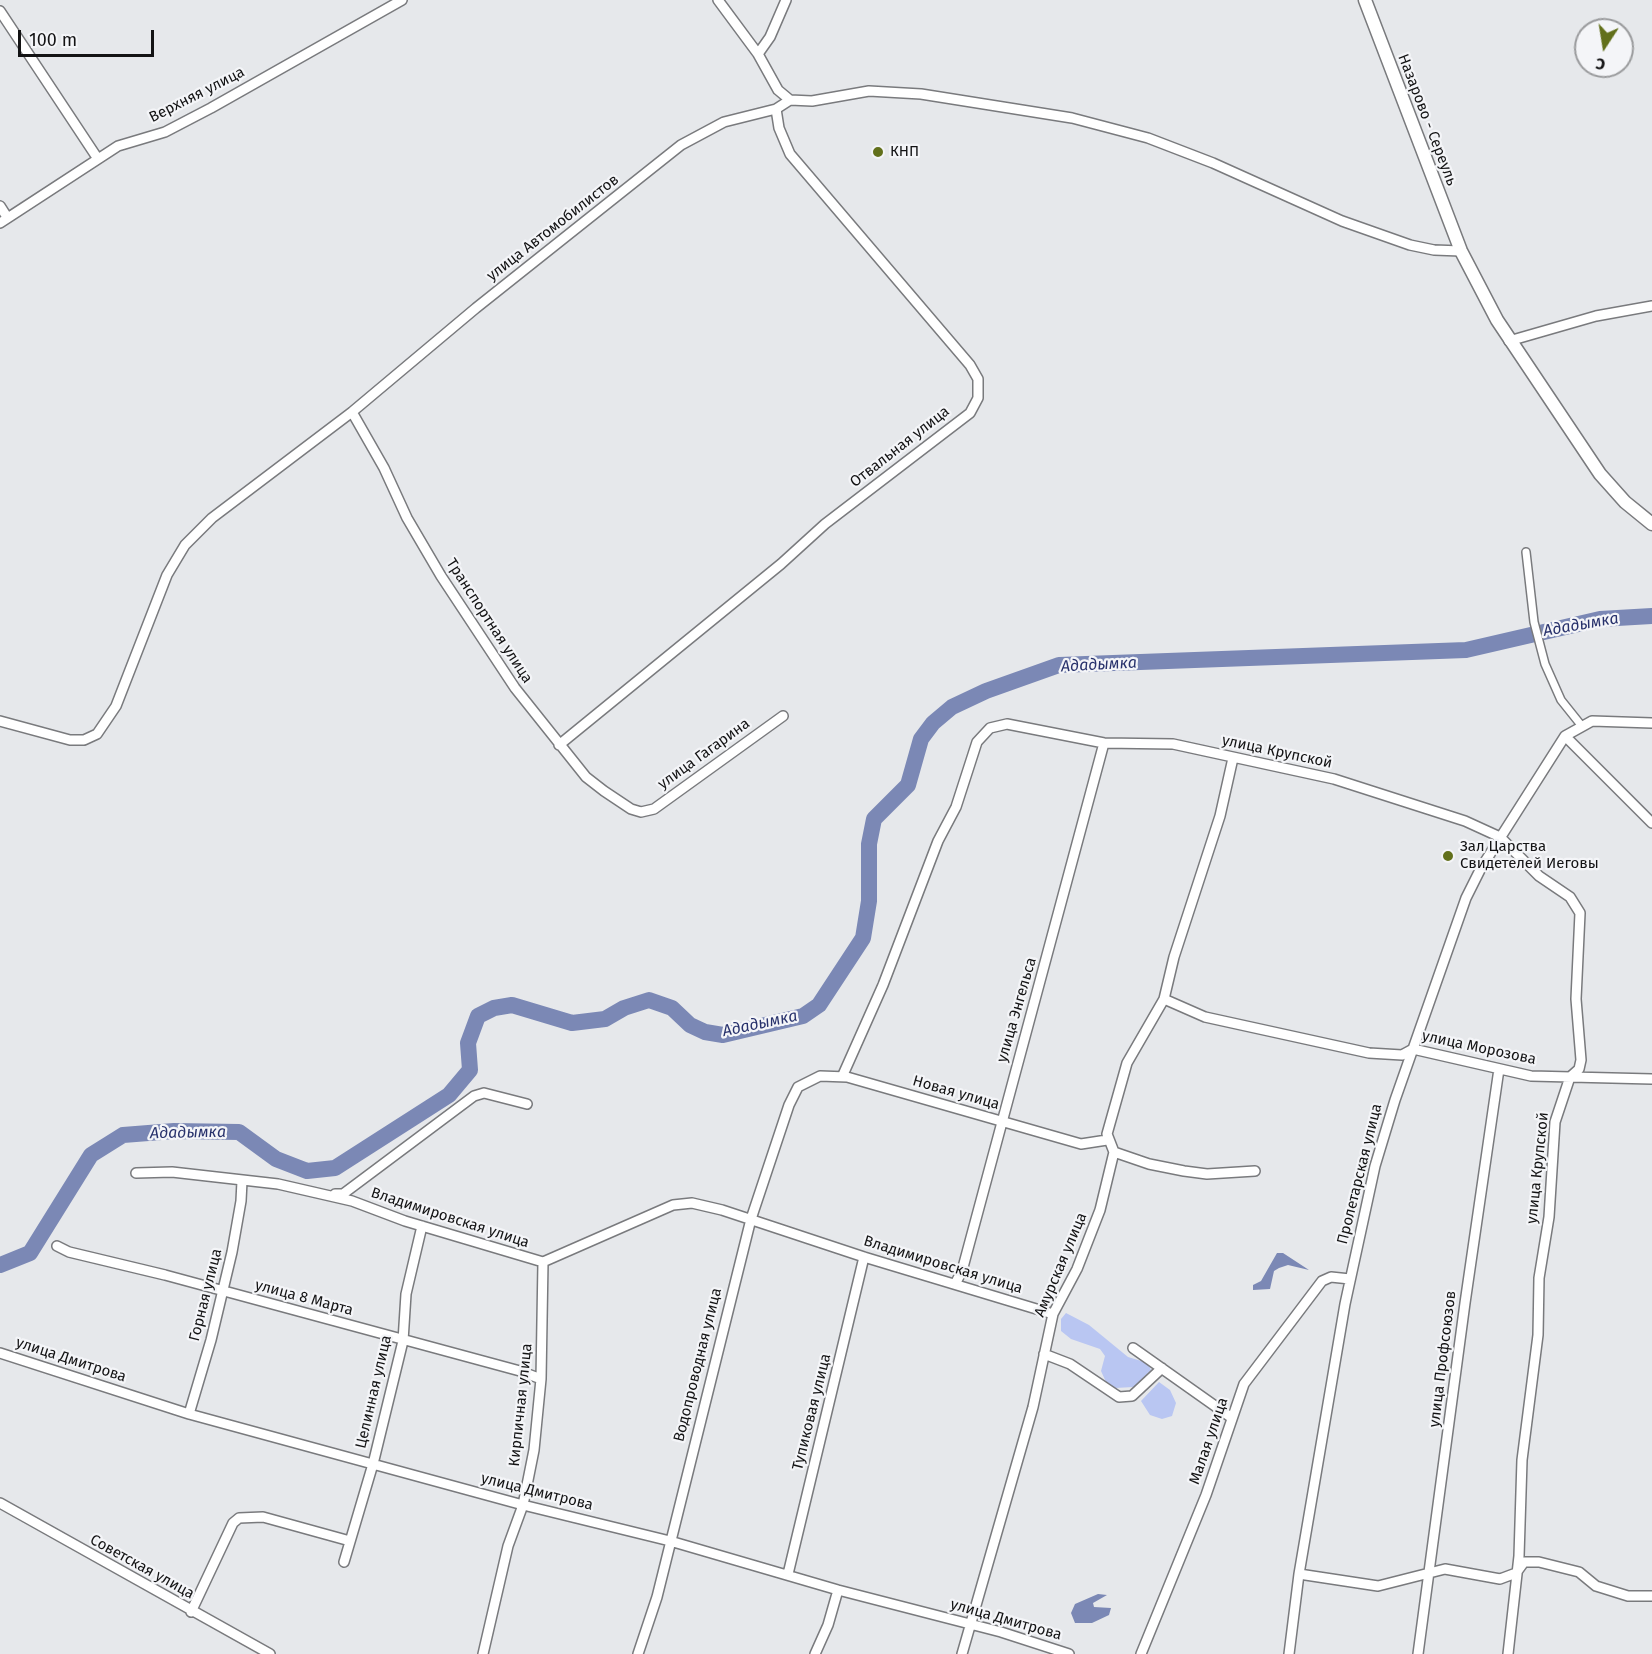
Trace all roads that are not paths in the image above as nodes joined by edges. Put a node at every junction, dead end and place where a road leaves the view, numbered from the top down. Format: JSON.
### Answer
{"nodes":[{"id":1,"x":402,"y":0,"type":"edge"},
{"id":2,"x":718,"y":0,"type":"edge"},
{"id":3,"x":786,"y":0,"type":"edge"},
{"id":4,"x":1365,"y":0,"type":"edge"},
{"id":5,"x":0,"y":11,"type":"edge"},
{"id":6,"x":758,"y":54,"type":"junction"},
{"id":7,"x":790,"y":100,"type":"junction"},
{"id":8,"x":776,"y":110,"type":"junction"},
{"id":9,"x":98,"y":159,"type":"junction"},
{"id":10,"x":0,"y":206,"type":"edge"},
{"id":11,"x":4,"y":220,"type":"edge"},
{"id":12,"x":1461,"y":251,"type":"junction"},
{"id":13,"x":1652,"y":306,"type":"edge"},
{"id":14,"x":1509,"y":341,"type":"junction"},
{"id":15,"x":352,"y":412,"type":"junction"},
{"id":16,"x":1652,"y":524,"type":"edge"},
{"id":17,"x":1526,"y":552,"type":"dead end"},
{"id":18,"x":783,"y":716,"type":"dead end"},
{"id":19,"x":0,"y":721,"type":"edge"},
{"id":20,"x":1652,"y":723,"type":"edge"},
{"id":21,"x":1581,"y":725,"type":"junction"},
{"id":22,"x":1565,"y":736,"type":"junction"},
{"id":23,"x":1104,"y":743,"type":"junction"},
{"id":24,"x":559,"y":745,"type":"junction"},
{"id":25,"x":1233,"y":758,"type":"junction"},
{"id":26,"x":641,"y":812,"type":"joint"},
{"id":27,"x":1652,"y":823,"type":"edge"},
{"id":28,"x":1500,"y":837,"type":"junction"},
{"id":29,"x":1164,"y":999,"type":"junction"},
{"id":30,"x":1413,"y":1049,"type":"junction"},
{"id":31,"x":1499,"y":1069,"type":"junction"},
{"id":32,"x":842,"y":1077,"type":"junction"},
{"id":33,"x":1570,"y":1077,"type":"junction"},
{"id":34,"x":1652,"y":1079,"type":"edge"},
{"id":35,"x":798,"y":1088,"type":"joint"},
{"id":36,"x":527,"y":1104,"type":"dead end"},
{"id":37,"x":1001,"y":1121,"type":"junction"},
{"id":38,"x":1107,"y":1140,"type":"junction"},
{"id":39,"x":1114,"y":1152,"type":"junction"},
{"id":40,"x":1256,"y":1171,"type":"dead end"},
{"id":41,"x":136,"y":1173,"type":"dead end"},
{"id":42,"x":242,"y":1181,"type":"junction"},
{"id":43,"x":326,"y":1194,"type":"junction"},
{"id":44,"x":751,"y":1219,"type":"junction"},
{"id":45,"x":422,"y":1226,"type":"junction"},
{"id":46,"x":57,"y":1246,"type":"dead end"},
{"id":47,"x":864,"y":1257,"type":"junction"},
{"id":48,"x":543,"y":1262,"type":"junction"},
{"id":49,"x":1350,"y":1279,"type":"junction"},
{"id":50,"x":955,"y":1284,"type":"junction"},
{"id":51,"x":222,"y":1291,"type":"junction"},
{"id":52,"x":1053,"y":1314,"type":"junction"},
{"id":53,"x":404,"y":1341,"type":"junction"},
{"id":54,"x":1133,"y":1348,"type":"dead end"},
{"id":55,"x":0,"y":1353,"type":"edge"},
{"id":56,"x":1044,"y":1354,"type":"junction"},
{"id":57,"x":1162,"y":1368,"type":"junction"},
{"id":58,"x":541,"y":1379,"type":"junction"},
{"id":59,"x":189,"y":1414,"type":"junction"},
{"id":60,"x":1232,"y":1418,"type":"junction"},
{"id":61,"x":373,"y":1464,"type":"junction"},
{"id":62,"x":0,"y":1503,"type":"edge"},
{"id":63,"x":523,"y":1505,"type":"junction"},
{"id":64,"x":350,"y":1541,"type":"junction"},
{"id":65,"x":670,"y":1541,"type":"junction"},
{"id":66,"x":344,"y":1562,"type":"dead end"},
{"id":67,"x":1516,"y":1573,"type":"junction"},
{"id":68,"x":788,"y":1574,"type":"junction"},
{"id":69,"x":1299,"y":1574,"type":"junction"},
{"id":70,"x":1430,"y":1574,"type":"junction"},
{"id":71,"x":838,"y":1590,"type":"junction"},
{"id":72,"x":1652,"y":1596,"type":"edge"},
{"id":73,"x":191,"y":1612,"type":"junction"},
{"id":74,"x":970,"y":1625,"type":"junction"},
{"id":75,"x":270,"y":1654,"type":"edge"},
{"id":76,"x":483,"y":1654,"type":"edge"},
{"id":77,"x":638,"y":1654,"type":"edge"},
{"id":78,"x":814,"y":1654,"type":"edge"},
{"id":79,"x":962,"y":1654,"type":"edge"},
{"id":80,"x":1069,"y":1654,"type":"edge"},
{"id":81,"x":1141,"y":1654,"type":"edge"},
{"id":82,"x":1289,"y":1654,"type":"edge"},
{"id":83,"x":1418,"y":1654,"type":"edge"},
{"id":84,"x":1508,"y":1654,"type":"edge"}],
"edges":[{"from":1,"to":9,"type":"street","name":"Верхняя улица"},
{"from":2,"to":6,"type":"street"},
{"from":3,"to":6,"type":"street"},
{"from":4,"to":12,"type":"street","name":"Назарово - Сереуль"},
{"from":5,"to":9,"type":"street"},
{"from":6,"to":7,"type":"street"},
{"from":7,"to":8,"type":"street","name":"улица Автомобилистов"},
{"from":7,"to":12,"type":"street"},
{"from":8,"to":15,"type":"street","name":"улица Автомобилистов"},
{"from":8,"to":24,"type":"street","name":"Отвальная улица"},
{"from":9,"to":11,"type":"street","name":"Верхняя улица"},
{"from":10,"to":11,"type":"street"},
{"from":12,"to":14,"type":"street","name":"Назарово - Сереуль"},
{"from":13,"to":14,"type":"street"},
{"from":14,"to":16,"type":"street","name":"Назарово - Сереуль"},
{"from":15,"to":19,"type":"street","name":"улица Автомобилистов"},
{"from":15,"to":24,"type":"street","name":"Транспортная улица"},
{"from":17,"to":21,"type":"street"},
{"from":18,"to":26,"type":"street","name":"улица Гагарина"},
{"from":20,"to":21,"type":"street"},
{"from":21,"to":22,"type":"street"},
{"from":22,"to":27,"type":"street"},
{"from":22,"to":28,"type":"street","name":"Пролетарская улица"},
{"from":23,"to":25,"type":"street","name":"улица Крупской"},
{"from":23,"to":32,"type":"street","name":"улица Крупской"},
{"from":23,"to":37,"type":"street","name":"улица Энгельса"},
{"from":24,"to":26,"type":"street","name":"Транспортная улица"},
{"from":25,"to":28,"type":"street","name":"улица Крупской"},
{"from":25,"to":29,"type":"street"},
{"from":28,"to":30,"type":"street","name":"Пролетарская улица"},
{"from":28,"to":33,"type":"street","name":"улица Крупской"},
{"from":29,"to":30,"type":"street","name":"улица Морозова"},
{"from":29,"to":38,"type":"street"},
{"from":30,"to":31,"type":"street","name":"улица Морозова"},
{"from":30,"to":49,"type":"street","name":"Пролетарская улица"},
{"from":31,"to":33,"type":"street","name":"улица Морозова"},
{"from":31,"to":70,"type":"street","name":"улица Профсоюзов"},
{"from":32,"to":35,"type":"street","name":"Новая улица"},
{"from":32,"to":37,"type":"street","name":"Новая улица"},
{"from":33,"to":34,"type":"street","name":"улица Морозова"},
{"from":33,"to":67,"type":"street","name":"улица Крупской"},
{"from":35,"to":44,"type":"street","name":"Водопроводная улица"},
{"from":36,"to":43,"type":"street"},
{"from":37,"to":38,"type":"street","name":"Новая улица"},
{"from":37,"to":50,"type":"street","name":"улица Энгельса"},
{"from":38,"to":39,"type":"street"},
{"from":39,"to":40,"type":"street"},
{"from":39,"to":52,"type":"street","name":"Амурская улица"},
{"from":41,"to":42,"type":"street","name":"Владимировская улица"},
{"from":42,"to":43,"type":"street","name":"Владимировская улица"},
{"from":42,"to":51,"type":"street","name":"Горная улица"},
{"from":43,"to":45,"type":"street","name":"Владимировская улица"},
{"from":44,"to":47,"type":"street","name":"Владимировская улица"},
{"from":44,"to":48,"type":"street","name":"Владимировская улица"},
{"from":44,"to":65,"type":"street","name":"Водопроводная улица"},
{"from":45,"to":48,"type":"street","name":"Владимировская улица"},
{"from":45,"to":53,"type":"street","name":"Целинная улица"},
{"from":46,"to":51,"type":"street","name":"улица 8 Марта"},
{"from":47,"to":50,"type":"street","name":"Владимировская улица"},
{"from":47,"to":68,"type":"street","name":"Тупиковая улица"},
{"from":48,"to":58,"type":"street","name":"Кирпичная улица"},
{"from":49,"to":60,"type":"street","name":"Малая улица"},
{"from":49,"to":69,"type":"street","name":"Пролетарская улица"},
{"from":50,"to":52,"type":"street","name":"Владимировская улица"},
{"from":51,"to":53,"type":"street","name":"улица 8 Марта"},
{"from":51,"to":59,"type":"street","name":"Горная улица"},
{"from":52,"to":56,"type":"street","name":"Амурская улица"},
{"from":53,"to":58,"type":"street","name":"улица 8 Марта"},
{"from":53,"to":61,"type":"street","name":"Целинная улица"},
{"from":54,"to":57,"type":"street"},
{"from":55,"to":59,"type":"street","name":"улица Дмитрова"},
{"from":56,"to":57,"type":"street"},
{"from":56,"to":74,"type":"street","name":"Амурская улица"},
{"from":57,"to":60,"type":"street"},
{"from":58,"to":63,"type":"street","name":"Кирпичная улица"},
{"from":59,"to":61,"type":"street","name":"улица Дмитрова"},
{"from":60,"to":81,"type":"street","name":"Малая улица"},
{"from":61,"to":63,"type":"street","name":"улица Дмитрова"},
{"from":61,"to":64,"type":"street","name":"Целинная улица"},
{"from":62,"to":73,"type":"street","name":"Советская улица"},
{"from":63,"to":65,"type":"street","name":"улица Дмитрова"},
{"from":63,"to":76,"type":"street","name":"Кирпичная улица"},
{"from":64,"to":66,"type":"street","name":"Целинная улица"},
{"from":64,"to":73,"type":"street"},
{"from":65,"to":68,"type":"street","name":"улица Дмитрова"},
{"from":65,"to":77,"type":"street","name":"Водопроводная улица"},
{"from":67,"to":70,"type":"street"},
{"from":67,"to":72,"type":"street"},
{"from":67,"to":84,"type":"street","name":"улица Крупской"},
{"from":68,"to":71,"type":"street","name":"улица Дмитрова"},
{"from":69,"to":70,"type":"street"},
{"from":69,"to":82,"type":"street","name":"Пролетарская улица"},
{"from":70,"to":83,"type":"street","name":"улица Профсоюзов"},
{"from":71,"to":74,"type":"street","name":"улица Дмитрова"},
{"from":71,"to":78,"type":"street"},
{"from":73,"to":75,"type":"street","name":"Советская улица"},
{"from":74,"to":79,"type":"street","name":"Амурская улица"},
{"from":74,"to":80,"type":"street","name":"улица Дмитрова"}]}
